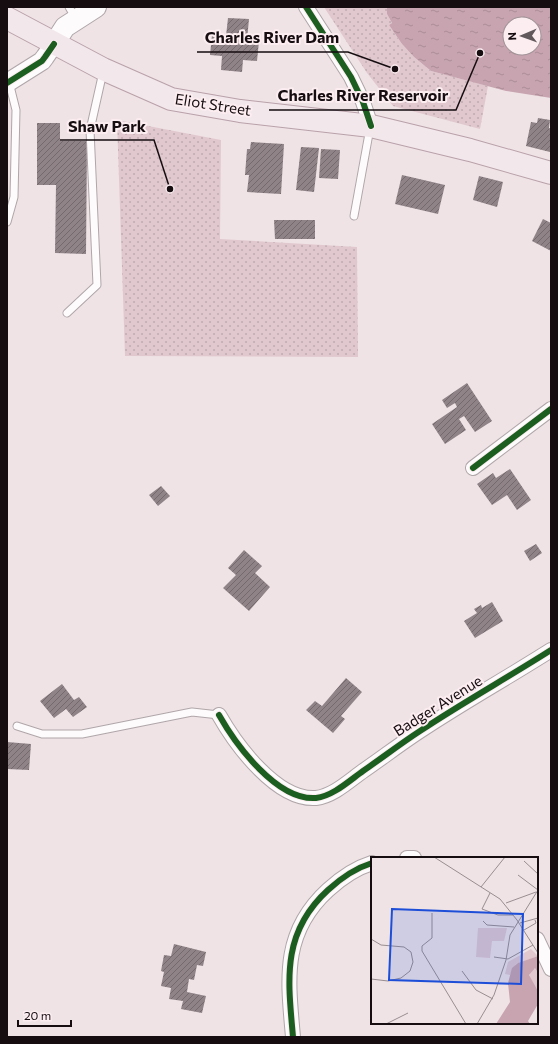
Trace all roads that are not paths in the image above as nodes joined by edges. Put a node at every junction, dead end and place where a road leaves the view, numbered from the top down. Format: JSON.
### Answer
{"nodes":[{"id":1,"x":96,"y":7,"type":"edge"},
{"id":2,"x":306,"y":7,"type":"edge"},
{"id":3,"x":72,"y":13,"type":"edge"},
{"id":4,"x":7,"y":18,"type":"edge"},
{"id":5,"x":54,"y":44,"type":"junction"},
{"id":6,"x":103,"y":69,"type":"junction"},
{"id":7,"x":8,"y":82,"type":"edge"},
{"id":8,"x":371,"y":126,"type":"junction"},
{"id":9,"x":551,"y":173,"type":"edge"},
{"id":10,"x":354,"y":216,"type":"dead end"},
{"id":11,"x":7,"y":222,"type":"edge"},
{"id":12,"x":67,"y":313,"type":"dead end"},
{"id":13,"x":551,"y":409,"type":"edge"},
{"id":14,"x":473,"y":468,"type":"dead end"},
{"id":15,"x":551,"y":650,"type":"edge"},
{"id":16,"x":219,"y":715,"type":"joint"},
{"id":17,"x":18,"y":726,"type":"dead end"},
{"id":18,"x":371,"y":863,"type":"edge"},
{"id":19,"x":538,"y":941,"type":"edge"},
{"id":20,"x":551,"y":969,"type":"edge"},
{"id":21,"x":293,"y":1037,"type":"edge"}],
"edges":[{"from":1,"to":3,"type":"main road"},
{"from":2,"to":8,"type":"street"},
{"from":3,"to":5,"type":"main road"},
{"from":4,"to":5,"type":"main road","name":"Eliot Street"},
{"from":5,"to":6,"type":"main road","name":"Eliot Street"},
{"from":5,"to":7,"type":"street"},
{"from":6,"to":8,"type":"main road","name":"Eliot Street"},
{"from":6,"to":12,"type":"lane"},
{"from":7,"to":11,"type":"lane"},
{"from":8,"to":9,"type":"main road","name":"Eliot Street"},
{"from":8,"to":10,"type":"lane"},
{"from":13,"to":14,"type":"street"},
{"from":15,"to":16,"type":"street","name":"Badger Avenue"},
{"from":16,"to":17,"type":"lane"},
{"from":18,"to":21,"type":"street"},
{"from":19,"to":20,"type":"street"}]}
